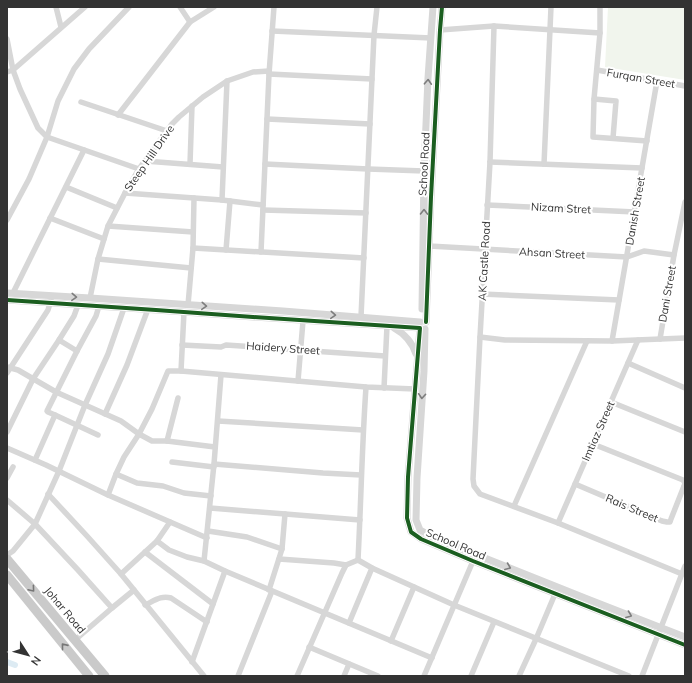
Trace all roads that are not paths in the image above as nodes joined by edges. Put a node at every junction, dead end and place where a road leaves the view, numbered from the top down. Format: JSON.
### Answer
{"nodes":[{"id":1,"x":56,"y":7,"type":"edge"},
{"id":2,"x":85,"y":7,"type":"edge"},
{"id":3,"x":128,"y":7,"type":"edge"},
{"id":4,"x":180,"y":7,"type":"edge"},
{"id":5,"x":214,"y":7,"type":"edge"},
{"id":6,"x":274,"y":7,"type":"edge"},
{"id":7,"x":377,"y":7,"type":"edge"},
{"id":8,"x":433,"y":7,"type":"edge"},
{"id":9,"x":442,"y":7,"type":"edge"},
{"id":10,"x":551,"y":7,"type":"edge"},
{"id":11,"x":600,"y":7,"type":"edge"},
{"id":12,"x":190,"y":22,"type":"junction"},
{"id":13,"x":494,"y":26,"type":"junction"},
{"id":14,"x":61,"y":27,"type":"junction"},
{"id":15,"x":550,"y":29,"type":"junction"},
{"id":16,"x":440,"y":30,"type":"junction"},
{"id":17,"x":272,"y":31,"type":"junction"},
{"id":18,"x":600,"y":33,"type":"junction"},
{"id":19,"x":374,"y":35,"type":"junction"},
{"id":20,"x":431,"y":38,"type":"junction"},
{"id":21,"x":7,"y":39,"type":"edge"},
{"id":22,"x":597,"y":70,"type":"junction"},
{"id":23,"x":10,"y":71,"type":"edge"},
{"id":24,"x":269,"y":73,"type":"junction"},
{"id":25,"x":372,"y":79,"type":"junction"},
{"id":26,"x":227,"y":81,"type":"junction"},
{"id":27,"x":657,"y":81,"type":"junction"},
{"id":28,"x":685,"y":86,"type":"edge"},
{"id":29,"x":594,"y":99,"type":"junction"},
{"id":30,"x":81,"y":102,"type":"dead end"},
{"id":31,"x":192,"y":106,"type":"junction"},
{"id":32,"x":118,"y":115,"type":"junction"},
{"id":33,"x":267,"y":119,"type":"junction"},
{"id":34,"x":370,"y":124,"type":"junction"},
{"id":35,"x":167,"y":131,"type":"junction"},
{"id":36,"x":47,"y":137,"type":"junction"},
{"id":37,"x":613,"y":138,"type":"junction"},
{"id":38,"x":647,"y":141,"type":"junction"},
{"id":39,"x":84,"y":150,"type":"junction"},
{"id":40,"x":145,"y":162,"type":"junction"},
{"id":41,"x":490,"y":162,"type":"junction"},
{"id":42,"x":190,"y":164,"type":"junction"},
{"id":43,"x":265,"y":164,"type":"junction"},
{"id":44,"x":544,"y":164,"type":"junction"},
{"id":45,"x":223,"y":166,"type":"junction"},
{"id":46,"x":642,"y":168,"type":"junction"},
{"id":47,"x":139,"y":169,"type":"junction"},
{"id":48,"x":368,"y":169,"type":"junction"},
{"id":49,"x":424,"y":171,"type":"junction"},
{"id":50,"x":66,"y":187,"type":"junction"},
{"id":51,"x":125,"y":192,"type":"junction"},
{"id":52,"x":427,"y":197,"type":"junction"},
{"id":53,"x":194,"y":198,"type":"junction"},
{"id":54,"x":222,"y":200,"type":"junction"},
{"id":55,"x":230,"y":201,"type":"junction"},
{"id":56,"x":685,"y":202,"type":"edge"},
{"id":57,"x":487,"y":205,"type":"junction"},
{"id":58,"x":117,"y":208,"type":"junction"},
{"id":59,"x":263,"y":208,"type":"junction"},
{"id":60,"x":634,"y":212,"type":"junction"},
{"id":61,"x":366,"y":213,"type":"junction"},
{"id":62,"x":50,"y":218,"type":"junction"},
{"id":63,"x":7,"y":220,"type":"edge"},
{"id":64,"x":108,"y":226,"type":"junction"},
{"id":65,"x":193,"y":232,"type":"junction"},
{"id":66,"x":104,"y":239,"type":"junction"},
{"id":67,"x":429,"y":246,"type":"junction"},
{"id":68,"x":193,"y":248,"type":"junction"},
{"id":69,"x":226,"y":250,"type":"junction"},
{"id":70,"x":484,"y":250,"type":"junction"},
{"id":71,"x":261,"y":252,"type":"junction"},
{"id":72,"x":674,"y":255,"type":"junction"},
{"id":73,"x":627,"y":257,"type":"junction"},
{"id":74,"x":364,"y":258,"type":"junction"},
{"id":75,"x":98,"y":260,"type":"junction"},
{"id":76,"x":191,"y":268,"type":"junction"},
{"id":77,"x":10,"y":293,"type":"edge"},
{"id":78,"x":482,"y":294,"type":"junction"},
{"id":79,"x":90,"y":298,"type":"junction"},
{"id":80,"x":7,"y":300,"type":"edge"},
{"id":81,"x":51,"y":300,"type":"junction"},
{"id":82,"x":620,"y":300,"type":"junction"},
{"id":83,"x":78,"y":305,"type":"junction"},
{"id":84,"x":188,"y":305,"type":"junction"},
{"id":85,"x":99,"y":306,"type":"junction"},
{"id":86,"x":124,"y":308,"type":"junction"},
{"id":87,"x":148,"y":309,"type":"junction"},
{"id":88,"x":184,"y":312,"type":"junction"},
{"id":89,"x":361,"y":317,"type":"junction"},
{"id":90,"x":303,"y":321,"type":"junction"},
{"id":91,"x":423,"y":324,"type":"junction"},
{"id":92,"x":390,"y":327,"type":"junction"},
{"id":93,"x":480,"y":337,"type":"junction"},
{"id":94,"x":685,"y":338,"type":"edge"},
{"id":95,"x":660,"y":339,"type":"junction"},
{"id":96,"x":59,"y":340,"type":"junction"},
{"id":97,"x":638,"y":340,"type":"junction"},
{"id":98,"x":587,"y":341,"type":"junction"},
{"id":99,"x":612,"y":341,"type":"junction"},
{"id":100,"x":182,"y":345,"type":"junction"},
{"id":101,"x":301,"y":350,"type":"junction"},
{"id":102,"x":77,"y":351,"type":"junction"},
{"id":103,"x":385,"y":356,"type":"junction"},
{"id":104,"x":417,"y":358,"type":"junction"},
{"id":105,"x":628,"y":363,"type":"junction"},
{"id":106,"x":9,"y":367,"type":"edge"},
{"id":107,"x":181,"y":371,"type":"junction"},
{"id":108,"x":416,"y":371,"type":"junction"},
{"id":109,"x":424,"y":371,"type":"junction"},
{"id":110,"x":7,"y":373,"type":"edge"},
{"id":111,"x":221,"y":375,"type":"junction"},
{"id":112,"x":33,"y":379,"type":"junction"},
{"id":113,"x":298,"y":381,"type":"junction"},
{"id":114,"x":366,"y":387,"type":"junction"},
{"id":115,"x":384,"y":388,"type":"junction"},
{"id":116,"x":685,"y":388,"type":"edge"},
{"id":117,"x":415,"y":389,"type":"junction"},
{"id":118,"x":56,"y":392,"type":"junction"},
{"id":119,"x":178,"y":398,"type":"dead end"},
{"id":120,"x":611,"y":402,"type":"junction"},
{"id":121,"x":85,"y":405,"type":"junction"},
{"id":122,"x":105,"y":414,"type":"junction"},
{"id":123,"x":55,"y":415,"type":"junction"},
{"id":124,"x":218,"y":421,"type":"junction"},
{"id":125,"x":77,"y":426,"type":"junction"},
{"id":126,"x":363,"y":430,"type":"junction"},
{"id":127,"x":7,"y":432,"type":"edge"},
{"id":128,"x":685,"y":432,"type":"edge"},
{"id":129,"x":139,"y":434,"type":"junction"},
{"id":130,"x":98,"y":435,"type":"dead end"},
{"id":131,"x":167,"y":441,"type":"junction"},
{"id":132,"x":593,"y":444,"type":"junction"},
{"id":133,"x":215,"y":447,"type":"junction"},
{"id":134,"x":7,"y":448,"type":"edge"},
{"id":135,"x":35,"y":460,"type":"junction"},
{"id":136,"x":172,"y":462,"type":"dead end"},
{"id":137,"x":214,"y":466,"type":"junction"},
{"id":138,"x":13,"y":468,"type":"dead end"},
{"id":139,"x":59,"y":471,"type":"junction"},
{"id":140,"x":116,"y":474,"type":"junction"},
{"id":141,"x":361,"y":475,"type":"junction"},
{"id":142,"x":7,"y":478,"type":"edge"},
{"id":143,"x":574,"y":484,"type":"junction"},
{"id":144,"x":48,"y":494,"type":"junction"},
{"id":145,"x":108,"y":494,"type":"junction"},
{"id":146,"x":211,"y":496,"type":"junction"},
{"id":147,"x":7,"y":500,"type":"edge"},
{"id":148,"x":514,"y":506,"type":"junction"},
{"id":149,"x":210,"y":508,"type":"junction"},
{"id":150,"x":285,"y":514,"type":"junction"},
{"id":151,"x":360,"y":520,"type":"junction"},
{"id":152,"x":170,"y":522,"type":"junction"},
{"id":153,"x":558,"y":523,"type":"junction"},
{"id":154,"x":34,"y":524,"type":"junction"},
{"id":155,"x":208,"y":531,"type":"junction"},
{"id":156,"x":207,"y":538,"type":"junction"},
{"id":157,"x":157,"y":541,"type":"junction"},
{"id":158,"x":444,"y":545,"type":"junction"},
{"id":159,"x":282,"y":549,"type":"junction"},
{"id":160,"x":145,"y":552,"type":"junction"},
{"id":161,"x":7,"y":555,"type":"edge"},
{"id":162,"x":7,"y":559,"type":"edge"},
{"id":163,"x":279,"y":559,"type":"junction"},
{"id":164,"x":358,"y":560,"type":"junction"},
{"id":165,"x":204,"y":561,"type":"junction"},
{"id":166,"x":473,"y":561,"type":"junction"},
{"id":167,"x":346,"y":565,"type":"junction"},
{"id":168,"x":685,"y":566,"type":"edge"},
{"id":169,"x":372,"y":568,"type":"junction"},
{"id":170,"x":225,"y":571,"type":"junction"},
{"id":171,"x":121,"y":574,"type":"junction"},
{"id":172,"x":682,"y":574,"type":"junction"},
{"id":173,"x":7,"y":575,"type":"edge"},
{"id":174,"x":414,"y":587,"type":"junction"},
{"id":175,"x":134,"y":590,"type":"junction"},
{"id":176,"x":271,"y":591,"type":"junction"},
{"id":177,"x":555,"y":594,"type":"junction"},
{"id":178,"x":213,"y":604,"type":"junction"},
{"id":179,"x":145,"y":605,"type":"junction"},
{"id":180,"x":454,"y":605,"type":"junction"},
{"id":181,"x":112,"y":608,"type":"junction"},
{"id":182,"x":324,"y":613,"type":"junction"},
{"id":183,"x":207,"y":622,"type":"junction"},
{"id":184,"x":494,"y":622,"type":"junction"},
{"id":185,"x":349,"y":623,"type":"junction"},
{"id":186,"x":660,"y":631,"type":"junction"},
{"id":187,"x":685,"y":637,"type":"edge"},
{"id":188,"x":536,"y":639,"type":"junction"},
{"id":189,"x":75,"y":640,"type":"junction"},
{"id":190,"x":391,"y":641,"type":"junction"},
{"id":191,"x":685,"y":645,"type":"edge"},
{"id":192,"x":309,"y":647,"type":"junction"},
{"id":193,"x":432,"y":658,"type":"junction"},
{"id":194,"x":192,"y":662,"type":"junction"},
{"id":195,"x":349,"y":664,"type":"junction"},
{"id":196,"x":89,"y":676,"type":"edge"},
{"id":197,"x":105,"y":676,"type":"edge"},
{"id":198,"x":204,"y":676,"type":"edge"},
{"id":199,"x":238,"y":676,"type":"edge"},
{"id":200,"x":297,"y":676,"type":"edge"},
{"id":201,"x":344,"y":676,"type":"edge"},
{"id":202,"x":378,"y":676,"type":"edge"},
{"id":203,"x":424,"y":676,"type":"edge"},
{"id":204,"x":471,"y":676,"type":"edge"},
{"id":205,"x":519,"y":676,"type":"edge"},
{"id":206,"x":629,"y":676,"type":"edge"},
{"id":207,"x":642,"y":676,"type":"edge"}],
"edges":[{"from":1,"to":14,"type":"street"},
{"from":2,"to":14,"type":"street"},
{"from":3,"to":36,"type":"street"},
{"from":4,"to":12,"type":"street"},
{"from":5,"to":12,"type":"street"},
{"from":6,"to":17,"type":"street"},
{"from":7,"to":19,"type":"street"},
{"from":8,"to":20,"type":"street","name":"School Road"},
{"from":9,"to":16,"type":"street","name":"School Road"},
{"from":10,"to":15,"type":"street"},
{"from":11,"to":18,"type":"street"},
{"from":12,"to":32,"type":"street"},
{"from":13,"to":15,"type":"street"},
{"from":13,"to":16,"type":"street"},
{"from":13,"to":41,"type":"street","name":"AK Castle Road"},
{"from":14,"to":23,"type":"street"},
{"from":15,"to":18,"type":"street"},
{"from":15,"to":44,"type":"street"},
{"from":16,"to":52,"type":"street","name":"School Road"},
{"from":17,"to":19,"type":"street"},
{"from":17,"to":24,"type":"street"},
{"from":18,"to":22,"type":"street"},
{"from":19,"to":20,"type":"street"},
{"from":19,"to":25,"type":"street"},
{"from":49,"to":20,"type":"street","name":"School Road","one_way":true},
{"from":21,"to":23,"type":"street"},
{"from":22,"to":27,"type":"street","name":"Furqan Street"},
{"from":22,"to":29,"type":"street"},
{"from":23,"to":36,"type":"street"},
{"from":24,"to":25,"type":"street","name":"Steep Hill Drive"},
{"from":24,"to":26,"type":"street","name":"Steep Hill Drive"},
{"from":24,"to":33,"type":"street"},
{"from":25,"to":34,"type":"street"},
{"from":26,"to":31,"type":"street","name":"Steep Hill Drive"},
{"from":26,"to":45,"type":"street"},
{"from":27,"to":28,"type":"street","name":"Furqan Street"},
{"from":27,"to":38,"type":"street","name":"Danish Street"},
{"from":29,"to":37,"type":"street"},
{"from":29,"to":37,"type":"street"},
{"from":30,"to":32,"type":"street"},
{"from":31,"to":35,"type":"street","name":"Steep Hill Drive"},
{"from":31,"to":42,"type":"street"},
{"from":32,"to":35,"type":"street"},
{"from":33,"to":34,"type":"street"},
{"from":33,"to":43,"type":"street"},
{"from":34,"to":48,"type":"street"},
{"from":35,"to":40,"type":"street","name":"Steep Hill Drive"},
{"from":36,"to":39,"type":"street"},
{"from":36,"to":63,"type":"street"},
{"from":37,"to":38,"type":"street"},
{"from":38,"to":46,"type":"street","name":"Danish Street"},
{"from":39,"to":47,"type":"street"},
{"from":39,"to":50,"type":"street"},
{"from":40,"to":42,"type":"street"},
{"from":40,"to":47,"type":"street","name":"Steep Hill Drive"},
{"from":41,"to":44,"type":"street"},
{"from":41,"to":57,"type":"street","name":"AK Castle Road"},
{"from":42,"to":45,"type":"street"},
{"from":43,"to":48,"type":"street"},
{"from":43,"to":59,"type":"street"},
{"from":44,"to":46,"type":"street"},
{"from":45,"to":54,"type":"street"},
{"from":46,"to":60,"type":"street","name":"Danish Street"},
{"from":47,"to":51,"type":"street","name":"Steep Hill Drive"},
{"from":48,"to":49,"type":"street"},
{"from":48,"to":61,"type":"street"},
{"from":49,"to":52,"type":"street","name":"School Road"},
{"from":50,"to":58,"type":"street"},
{"from":50,"to":62,"type":"street"},
{"from":51,"to":53,"type":"street"},
{"from":51,"to":58,"type":"street","name":"Steep Hill Drive"},
{"from":52,"to":67,"type":"street","name":"School Road"},
{"from":91,"to":52,"type":"street","name":"School Road","one_way":true},
{"from":53,"to":54,"type":"street"},
{"from":53,"to":65,"type":"street"},
{"from":54,"to":55,"type":"street"},
{"from":55,"to":59,"type":"street"},
{"from":55,"to":69,"type":"street"},
{"from":56,"to":72,"type":"street","name":"Dani Street"},
{"from":57,"to":60,"type":"street","name":"Nizam Stret"},
{"from":57,"to":70,"type":"street","name":"AK Castle Road"},
{"from":58,"to":64,"type":"street","name":"Steep Hill Drive"},
{"from":59,"to":61,"type":"street"},
{"from":59,"to":71,"type":"street"},
{"from":60,"to":73,"type":"street","name":"Danish Street"},
{"from":61,"to":74,"type":"street"},
{"from":62,"to":66,"type":"street"},
{"from":62,"to":77,"type":"street"},
{"from":64,"to":65,"type":"street"},
{"from":64,"to":66,"type":"street","name":"Steep Hill Drive"},
{"from":65,"to":68,"type":"street"},
{"from":66,"to":75,"type":"street","name":"Steep Hill Drive"},
{"from":67,"to":70,"type":"street","name":"Ahsan Street"},
{"from":67,"to":91,"type":"street","name":"School Road"},
{"from":68,"to":69,"type":"street"},
{"from":68,"to":76,"type":"street"},
{"from":69,"to":71,"type":"street"},
{"from":70,"to":73,"type":"street","name":"Ahsan Street"},
{"from":70,"to":78,"type":"street","name":"AK Castle Road"},
{"from":71,"to":74,"type":"street"},
{"from":72,"to":73,"type":"street","name":"Ahsan Street"},
{"from":72,"to":95,"type":"street","name":"Dani Street"},
{"from":73,"to":82,"type":"street","name":"Danish Street"},
{"from":74,"to":89,"type":"street"},
{"from":75,"to":76,"type":"street"},
{"from":75,"to":79,"type":"street","name":"Steep Hill Drive"},
{"from":76,"to":84,"type":"street"},
{"from":77,"to":81,"type":"street"},
{"from":78,"to":82,"type":"street"},
{"from":78,"to":93,"type":"street","name":"AK Castle Road"},
{"from":81,"to":79,"type":"street","one_way":true},
{"from":79,"to":84,"type":"street"},
{"from":80,"to":81,"type":"street"},
{"from":81,"to":83,"type":"street"},
{"from":81,"to":106,"type":"street"},
{"from":82,"to":99,"type":"street","name":"Danish Street"},
{"from":83,"to":85,"type":"street"},
{"from":83,"to":96,"type":"street"},
{"from":84,"to":89,"type":"street","one_way":true},
{"from":85,"to":86,"type":"street"},
{"from":85,"to":102,"type":"street"},
{"from":86,"to":87,"type":"street"},
{"from":86,"to":121,"type":"street"},
{"from":87,"to":88,"type":"street"},
{"from":87,"to":122,"type":"street"},
{"from":88,"to":90,"type":"street"},
{"from":88,"to":100,"type":"street"},
{"from":89,"to":91,"type":"street"},
{"from":90,"to":92,"type":"street"},
{"from":90,"to":101,"type":"street"},
{"from":91,"to":92,"type":"street"},
{"from":91,"to":104,"type":"street","name":"School Road"},
{"from":91,"to":109,"type":"street","name":"School Road"},
{"from":92,"to":103,"type":"street"},
{"from":92,"to":104,"type":"street"},
{"from":93,"to":98,"type":"street"},
{"from":93,"to":148,"type":"street","name":"AK Castle Road"},
{"from":94,"to":95,"type":"street"},
{"from":95,"to":97,"type":"street"},
{"from":96,"to":102,"type":"street"},
{"from":96,"to":112,"type":"street"},
{"from":97,"to":99,"type":"street"},
{"from":97,"to":105,"type":"street","name":"Imtiaz Street"},
{"from":98,"to":99,"type":"street"},
{"from":98,"to":148,"type":"street"},
{"from":100,"to":101,"type":"street","name":"Haidery Street"},
{"from":100,"to":107,"type":"street"},
{"from":101,"to":103,"type":"street","name":"Haidery Street"},
{"from":101,"to":113,"type":"street"},
{"from":102,"to":118,"type":"street"},
{"from":103,"to":115,"type":"street"},
{"from":104,"to":108,"type":"street","name":"School Road"},
{"from":105,"to":116,"type":"street"},
{"from":105,"to":120,"type":"street","name":"Imtiaz Street"},
{"from":106,"to":110,"type":"street"},
{"from":106,"to":112,"type":"street"},
{"from":107,"to":111,"type":"street"},
{"from":107,"to":129,"type":"street"},
{"from":108,"to":109,"type":"street"},
{"from":108,"to":117,"type":"street","name":"School Road"},
{"from":109,"to":158,"type":"street","name":"School Road","one_way":true},
{"from":111,"to":113,"type":"street"},
{"from":111,"to":124,"type":"street"},
{"from":112,"to":118,"type":"street"},
{"from":112,"to":127,"type":"street"},
{"from":113,"to":114,"type":"street"},
{"from":114,"to":115,"type":"street"},
{"from":114,"to":126,"type":"street"},
{"from":115,"to":117,"type":"street"},
{"from":117,"to":158,"type":"street","name":"School Road"},
{"from":118,"to":121,"type":"street"},
{"from":118,"to":123,"type":"street"},
{"from":119,"to":131,"type":"street"},
{"from":120,"to":128,"type":"street"},
{"from":120,"to":132,"type":"street","name":"Imtiaz Street"},
{"from":121,"to":122,"type":"street"},
{"from":121,"to":125,"type":"street"},
{"from":122,"to":129,"type":"street"},
{"from":123,"to":125,"type":"street"},
{"from":123,"to":135,"type":"street"},
{"from":124,"to":126,"type":"street"},
{"from":124,"to":133,"type":"street"},
{"from":125,"to":130,"type":"street"},
{"from":125,"to":139,"type":"street"},
{"from":126,"to":141,"type":"street"},
{"from":129,"to":131,"type":"street"},
{"from":129,"to":140,"type":"street"},
{"from":131,"to":133,"type":"street"},
{"from":132,"to":143,"type":"street","name":"Imtiaz Street"},
{"from":132,"to":143,"type":"street","name":"Rais Street"},
{"from":133,"to":137,"type":"street"},
{"from":134,"to":135,"type":"street"},
{"from":135,"to":139,"type":"street"},
{"from":136,"to":137,"type":"street"},
{"from":137,"to":141,"type":"street"},
{"from":137,"to":146,"type":"street"},
{"from":138,"to":142,"type":"street"},
{"from":139,"to":144,"type":"street"},
{"from":139,"to":145,"type":"street"},
{"from":140,"to":145,"type":"street"},
{"from":140,"to":146,"type":"street"},
{"from":141,"to":151,"type":"street"},
{"from":143,"to":153,"type":"street","name":"Imtiaz Street"},
{"from":144,"to":154,"type":"street"},
{"from":144,"to":171,"type":"street"},
{"from":145,"to":152,"type":"street"},
{"from":146,"to":149,"type":"street"},
{"from":147,"to":154,"type":"street"},
{"from":148,"to":153,"type":"street"},
{"from":149,"to":150,"type":"street"},
{"from":149,"to":155,"type":"street"},
{"from":150,"to":151,"type":"street"},
{"from":150,"to":159,"type":"street"},
{"from":151,"to":164,"type":"street"},
{"from":152,"to":156,"type":"street"},
{"from":152,"to":157,"type":"street"},
{"from":153,"to":172,"type":"street"},
{"from":154,"to":161,"type":"street"},
{"from":154,"to":181,"type":"street"},
{"from":155,"to":156,"type":"street"},
{"from":155,"to":159,"type":"street"},
{"from":156,"to":165,"type":"street"},
{"from":157,"to":160,"type":"street"},
{"from":157,"to":165,"type":"street"},
{"from":158,"to":166,"type":"street","name":"School Road"},
{"from":158,"to":186,"type":"street","name":"School Road","one_way":true},
{"from":159,"to":163,"type":"street"},
{"from":160,"to":171,"type":"street"},
{"from":160,"to":178,"type":"street"},
{"from":162,"to":189,"type":"main road","name":"Johar Road","one_way":true},
{"from":163,"to":167,"type":"street"},
{"from":163,"to":176,"type":"street"},
{"from":164,"to":167,"type":"street"},
{"from":164,"to":169,"type":"street"},
{"from":165,"to":170,"type":"street"},
{"from":166,"to":177,"type":"street","name":"School Road"},
{"from":166,"to":180,"type":"street"},
{"from":167,"to":182,"type":"street"},
{"from":168,"to":172,"type":"street"},
{"from":169,"to":174,"type":"street"},
{"from":169,"to":185,"type":"street"},
{"from":170,"to":176,"type":"street"},
{"from":170,"to":178,"type":"street"},
{"from":171,"to":175,"type":"street"},
{"from":172,"to":186,"type":"street"},
{"from":196,"to":173,"type":"main road","name":"Johar Road","one_way":true},
{"from":174,"to":180,"type":"street"},
{"from":174,"to":190,"type":"street"},
{"from":175,"to":179,"type":"street"},
{"from":175,"to":181,"type":"street"},
{"from":176,"to":182,"type":"street"},
{"from":176,"to":199,"type":"street"},
{"from":177,"to":186,"type":"street","name":"School Road"},
{"from":177,"to":188,"type":"street"},
{"from":178,"to":183,"type":"street"},
{"from":179,"to":183,"type":"street"},
{"from":179,"to":194,"type":"street"},
{"from":180,"to":184,"type":"street"},
{"from":180,"to":193,"type":"street"},
{"from":181,"to":189,"type":"street"},
{"from":182,"to":185,"type":"street"},
{"from":182,"to":192,"type":"street"},
{"from":183,"to":194,"type":"street"},
{"from":184,"to":188,"type":"street"},
{"from":184,"to":204,"type":"street"},
{"from":185,"to":190,"type":"street"},
{"from":186,"to":187,"type":"street","name":"School Road"},
{"from":186,"to":191,"type":"street","name":"School Road"},
{"from":186,"to":207,"type":"street"},
{"from":188,"to":205,"type":"street"},
{"from":188,"to":206,"type":"street"},
{"from":189,"to":197,"type":"main road","name":"Johar Road"},
{"from":190,"to":193,"type":"street"},
{"from":192,"to":195,"type":"street"},
{"from":192,"to":200,"type":"street"},
{"from":193,"to":203,"type":"street"},
{"from":194,"to":198,"type":"street"},
{"from":195,"to":201,"type":"street"},
{"from":195,"to":202,"type":"street"}]}
